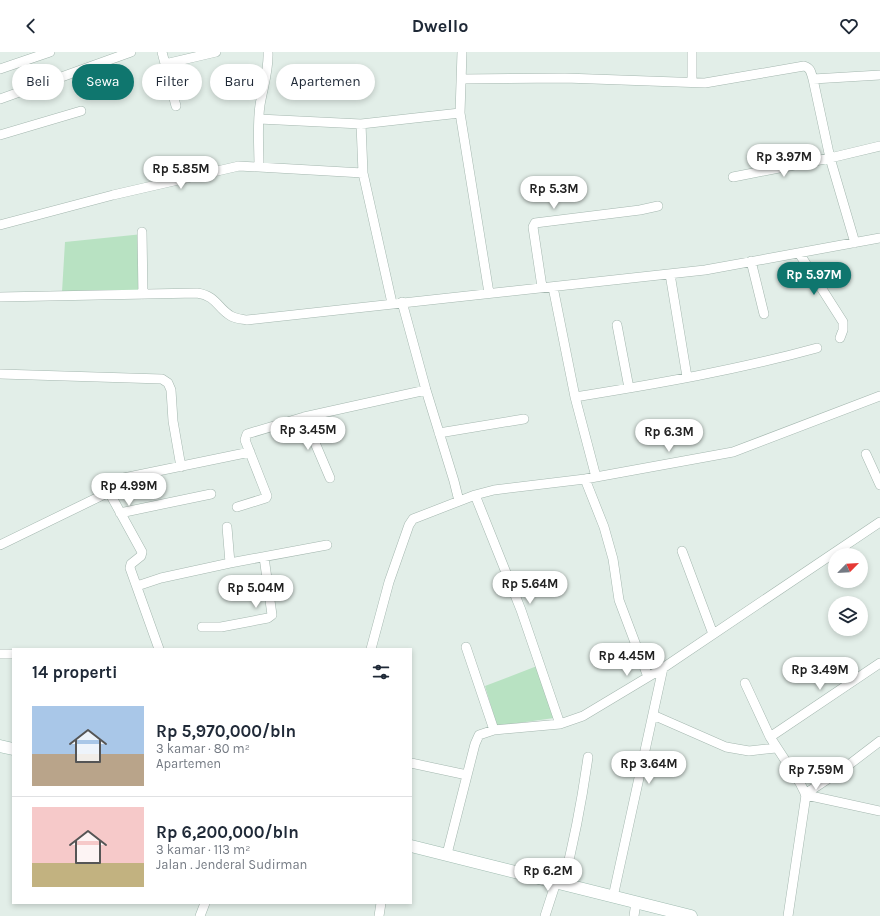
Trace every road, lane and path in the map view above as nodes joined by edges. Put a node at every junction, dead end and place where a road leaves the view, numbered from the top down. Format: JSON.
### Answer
{"nodes":[{"id":1,"x":50,"y":52,"type":"edge"},
{"id":2,"x":131,"y":52,"type":"edge"},
{"id":3,"x":162,"y":52,"type":"edge"},
{"id":4,"x":216,"y":52,"type":"edge"},
{"id":5,"x":268,"y":52,"type":"edge"},
{"id":6,"x":462,"y":52,"type":"edge"},
{"id":7,"x":692,"y":52,"type":"edge"},
{"id":8,"x":166,"y":64,"type":"joint"},
{"id":9,"x":0,"y":69,"type":"edge"},
{"id":10,"x":880,"y":75,"type":"edge"},
{"id":11,"x":462,"y":79,"type":"junction"},
{"id":12,"x":813,"y":79,"type":"junction"},
{"id":13,"x":692,"y":82,"type":"junction"},
{"id":14,"x":0,"y":99,"type":"edge"},
{"id":15,"x":175,"y":100,"type":"edge"},
{"id":16,"x":176,"y":106,"type":"dead end"},
{"id":17,"x":81,"y":111,"type":"dead end"},
{"id":18,"x":460,"y":113,"type":"junction"},
{"id":19,"x":259,"y":119,"type":"junction"},
{"id":20,"x":361,"y":124,"type":"junction"},
{"id":21,"x":0,"y":135,"type":"edge"},
{"id":22,"x":880,"y":146,"type":"edge"},
{"id":23,"x":830,"y":158,"type":"junction"},
{"id":24,"x":259,"y":168,"type":"junction"},
{"id":25,"x":363,"y":173,"type":"junction"},
{"id":26,"x":733,"y":177,"type":"dead end"},
{"id":27,"x":658,"y":206,"type":"dead end"},
{"id":28,"x":0,"y":225,"type":"edge"},
{"id":29,"x":142,"y":232,"type":"dead end"},
{"id":30,"x":880,"y":238,"type":"edge"},
{"id":31,"x":855,"y":242,"type":"junction"},
{"id":32,"x":799,"y":253,"type":"junction"},
{"id":33,"x":751,"y":261,"type":"junction"},
{"id":34,"x":670,"y":274,"type":"junction"},
{"id":35,"x":542,"y":287,"type":"junction"},
{"id":36,"x":553,"y":287,"type":"junction"},
{"id":37,"x":489,"y":293,"type":"junction"},
{"id":38,"x":143,"y":295,"type":"junction"},
{"id":39,"x":0,"y":297,"type":"edge"},
{"id":40,"x":402,"y":302,"type":"junction"},
{"id":41,"x":392,"y":303,"type":"junction"},
{"id":42,"x":764,"y":314,"type":"dead end"},
{"id":43,"x":617,"y":325,"type":"dead end"},
{"id":44,"x":840,"y":338,"type":"dead end"},
{"id":45,"x":817,"y":348,"type":"dead end"},
{"id":46,"x":0,"y":374,"type":"edge"},
{"id":47,"x":687,"y":377,"type":"junction"},
{"id":48,"x":629,"y":388,"type":"junction"},
{"id":49,"x":426,"y":390,"type":"junction"},
{"id":50,"x":880,"y":396,"type":"edge"},
{"id":51,"x":575,"y":397,"type":"junction"},
{"id":52,"x":304,"y":417,"type":"junction"},
{"id":53,"x":524,"y":419,"type":"dead end"},
{"id":54,"x":439,"y":433,"type":"junction"},
{"id":55,"x":250,"y":452,"type":"junction"},
{"id":56,"x":866,"y":454,"type":"dead end"},
{"id":57,"x":181,"y":467,"type":"junction"},
{"id":58,"x":596,"y":477,"type":"junction"},
{"id":59,"x":330,"y":478,"type":"dead end"},
{"id":60,"x":585,"y":479,"type":"junction"},
{"id":61,"x":880,"y":485,"type":"edge"},
{"id":62,"x":109,"y":492,"type":"junction"},
{"id":63,"x":211,"y":494,"type":"dead end"},
{"id":64,"x":475,"y":495,"type":"junction"},
{"id":65,"x":459,"y":501,"type":"junction"},
{"id":66,"x":237,"y":508,"type":"dead end"},
{"id":67,"x":120,"y":513,"type":"junction"},
{"id":68,"x":880,"y":522,"type":"edge"},
{"id":69,"x":227,"y":527,"type":"dead end"},
{"id":70,"x":0,"y":545,"type":"edge"},
{"id":71,"x":327,"y":545,"type":"dead end"},
{"id":72,"x":682,"y":551,"type":"dead end"},
{"id":73,"x":264,"y":557,"type":"junction"},
{"id":74,"x":230,"y":563,"type":"junction"},
{"id":75,"x":137,"y":586,"type":"junction"},
{"id":76,"x":202,"y":627,"type":"dead end"},
{"id":77,"x":713,"y":634,"type":"junction"},
{"id":78,"x":466,"y":647,"type":"dead end"},
{"id":79,"x":159,"y":648,"type":"edge"},
{"id":80,"x":371,"y":648,"type":"edge"},
{"id":81,"x":0,"y":654,"type":"edge"},
{"id":82,"x":12,"y":654,"type":"edge"},
{"id":83,"x":880,"y":663,"type":"edge"},
{"id":84,"x":663,"y":668,"type":"junction"},
{"id":85,"x":648,"y":677,"type":"junction"},
{"id":86,"x":745,"y":683,"type":"dead end"},
{"id":87,"x":653,"y":715,"type":"junction"},
{"id":88,"x":560,"y":724,"type":"junction"},
{"id":89,"x":494,"y":730,"type":"junction"},
{"id":90,"x":770,"y":737,"type":"junction"},
{"id":91,"x":880,"y":741,"type":"edge"},
{"id":92,"x":0,"y":746,"type":"edge"},
{"id":93,"x":776,"y":748,"type":"junction"},
{"id":94,"x":12,"y":749,"type":"edge"},
{"id":95,"x":588,"y":757,"type":"dead end"},
{"id":96,"x":412,"y":764,"type":"edge"},
{"id":97,"x":467,"y":775,"type":"junction"},
{"id":98,"x":806,"y":795,"type":"junction"},
{"id":99,"x":880,"y":811,"type":"edge"},
{"id":100,"x":412,"y":846,"type":"edge"},
{"id":101,"x":447,"y":854,"type":"junction"},
{"id":102,"x":559,"y":883,"type":"junction"},
{"id":103,"x":613,"y":897,"type":"junction"},
{"id":104,"x":636,"y":902,"type":"junction"},
{"id":105,"x":205,"y":904,"type":"edge"},
{"id":106,"x":382,"y":904,"type":"edge"},
{"id":107,"x":200,"y":916,"type":"edge"},
{"id":108,"x":379,"y":916,"type":"edge"},
{"id":109,"x":544,"y":916,"type":"edge"},
{"id":110,"x":634,"y":916,"type":"edge"},
{"id":111,"x":691,"y":916,"type":"edge"},
{"id":112,"x":788,"y":916,"type":"edge"}],
"edges":[{"from":1,"to":9,"type":"street"},
{"from":2,"to":14,"type":"street"},
{"from":3,"to":8,"type":"street"},
{"from":4,"to":8,"type":"street"},
{"from":5,"to":19,"type":"street"},
{"from":6,"to":11,"type":"street"},
{"from":7,"to":13,"type":"street"},
{"from":10,"to":12,"type":"street"},
{"from":11,"to":13,"type":"street"},
{"from":11,"to":18,"type":"street"},
{"from":12,"to":13,"type":"street"},
{"from":12,"to":23,"type":"street"},
{"from":15,"to":16,"type":"street"},
{"from":17,"to":21,"type":"street"},
{"from":18,"to":20,"type":"street"},
{"from":18,"to":37,"type":"street"},
{"from":19,"to":20,"type":"street"},
{"from":19,"to":24,"type":"street"},
{"from":20,"to":25,"type":"street"},
{"from":22,"to":23,"type":"street"},
{"from":23,"to":26,"type":"street"},
{"from":23,"to":31,"type":"street"},
{"from":24,"to":25,"type":"street"},
{"from":24,"to":28,"type":"street"},
{"from":25,"to":41,"type":"street"},
{"from":27,"to":35,"type":"street"},
{"from":29,"to":38,"type":"street"},
{"from":30,"to":31,"type":"street"},
{"from":31,"to":32,"type":"street"},
{"from":32,"to":33,"type":"street"},
{"from":32,"to":44,"type":"street"},
{"from":33,"to":34,"type":"street"},
{"from":33,"to":42,"type":"street"},
{"from":34,"to":36,"type":"street"},
{"from":34,"to":47,"type":"street"},
{"from":35,"to":36,"type":"street"},
{"from":35,"to":37,"type":"street"},
{"from":36,"to":51,"type":"street"},
{"from":37,"to":40,"type":"street"},
{"from":38,"to":39,"type":"street"},
{"from":38,"to":41,"type":"street"},
{"from":40,"to":41,"type":"street"},
{"from":40,"to":49,"type":"street"},
{"from":43,"to":48,"type":"street"},
{"from":45,"to":47,"type":"street"},
{"from":46,"to":57,"type":"street"},
{"from":47,"to":48,"type":"street"},
{"from":48,"to":51,"type":"street"},
{"from":49,"to":52,"type":"street"},
{"from":49,"to":54,"type":"street"},
{"from":50,"to":58,"type":"street"},
{"from":51,"to":58,"type":"street"},
{"from":52,"to":55,"type":"street"},
{"from":52,"to":59,"type":"street"},
{"from":53,"to":54,"type":"street"},
{"from":54,"to":65,"type":"street"},
{"from":55,"to":57,"type":"street"},
{"from":55,"to":66,"type":"street"},
{"from":56,"to":61,"type":"street"},
{"from":57,"to":62,"type":"street"},
{"from":58,"to":60,"type":"street"},
{"from":60,"to":64,"type":"street"},
{"from":60,"to":85,"type":"street"},
{"from":62,"to":67,"type":"street"},
{"from":62,"to":70,"type":"street"},
{"from":63,"to":67,"type":"street"},
{"from":64,"to":65,"type":"street"},
{"from":64,"to":88,"type":"street"},
{"from":65,"to":80,"type":"street"},
{"from":67,"to":75,"type":"street"},
{"from":68,"to":77,"type":"street"},
{"from":69,"to":74,"type":"street"},
{"from":71,"to":73,"type":"street"},
{"from":72,"to":77,"type":"street"},
{"from":73,"to":74,"type":"street"},
{"from":73,"to":76,"type":"street"},
{"from":74,"to":75,"type":"street"},
{"from":75,"to":79,"type":"street"},
{"from":77,"to":84,"type":"street"},
{"from":78,"to":89,"type":"street"},
{"from":81,"to":82,"type":"street"},
{"from":83,"to":90,"type":"street"},
{"from":84,"to":85,"type":"street"},
{"from":84,"to":87,"type":"street"},
{"from":85,"to":88,"type":"street"},
{"from":86,"to":90,"type":"street"},
{"from":87,"to":93,"type":"street"},
{"from":87,"to":103,"type":"street"},
{"from":88,"to":89,"type":"street"},
{"from":89,"to":97,"type":"street"},
{"from":90,"to":93,"type":"street"},
{"from":91,"to":98,"type":"street"},
{"from":92,"to":94,"type":"street"},
{"from":93,"to":98,"type":"street"},
{"from":95,"to":102,"type":"street"},
{"from":96,"to":97,"type":"street"},
{"from":97,"to":101,"type":"street"},
{"from":98,"to":99,"type":"street"},
{"from":98,"to":112,"type":"street"},
{"from":100,"to":101,"type":"street"},
{"from":101,"to":102,"type":"street"},
{"from":102,"to":103,"type":"street"},
{"from":102,"to":109,"type":"street"},
{"from":103,"to":104,"type":"street"},
{"from":104,"to":110,"type":"street"},
{"from":104,"to":111,"type":"street"},
{"from":105,"to":107,"type":"street"},
{"from":106,"to":108,"type":"street"}]}
